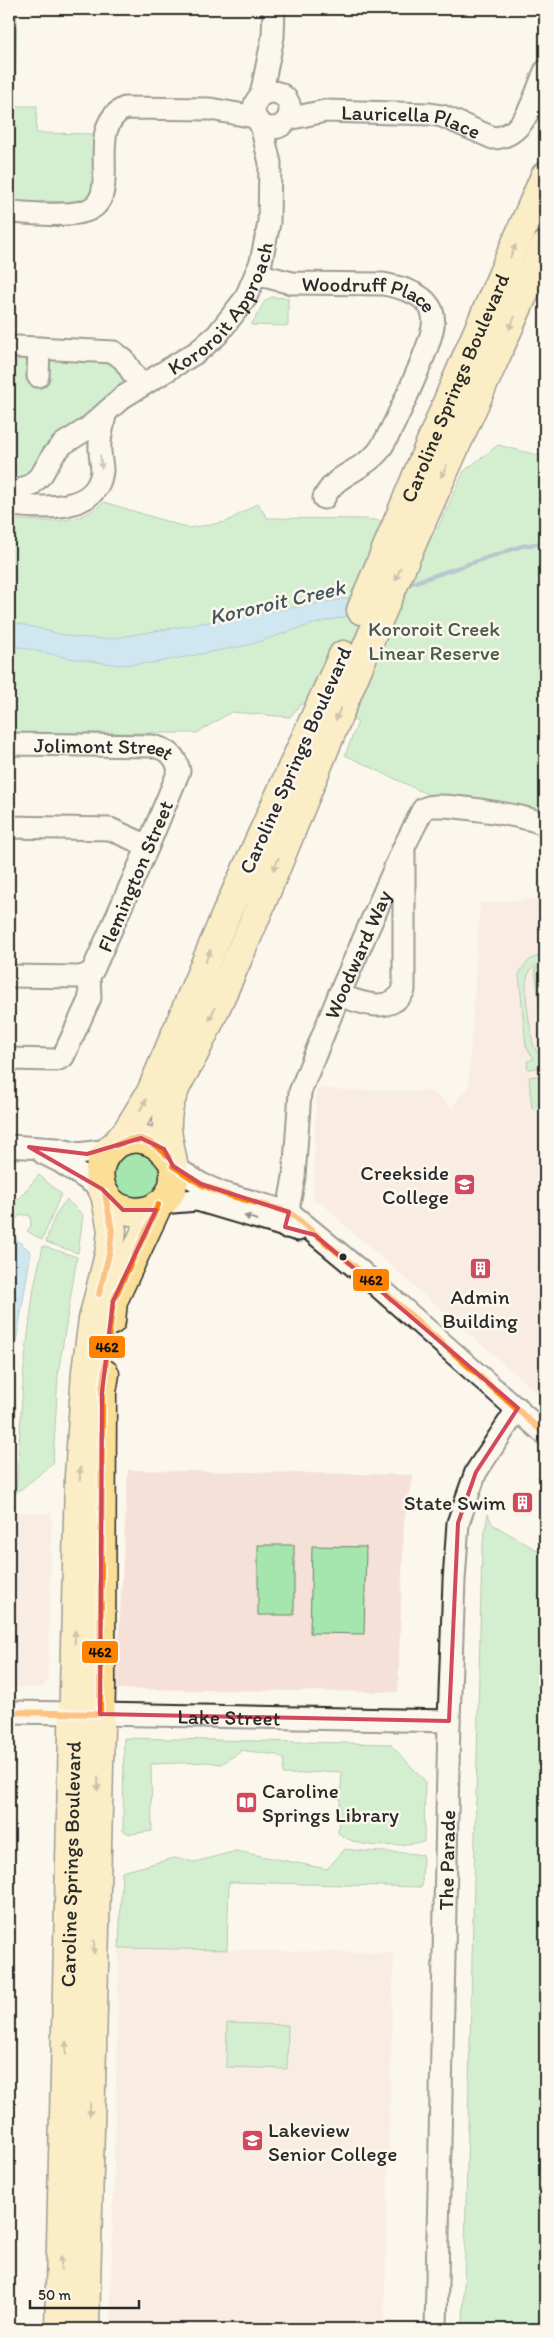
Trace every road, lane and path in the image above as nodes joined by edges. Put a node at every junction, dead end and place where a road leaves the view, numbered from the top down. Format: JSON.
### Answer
{"nodes":[{"id":1,"x":274,"y":9,"type":"edge"},
{"id":2,"x":273,"y":37,"type":"junction"},
{"id":3,"x":545,"y":71,"type":"edge"},
{"id":4,"x":258,"y":109,"type":"junction"},
{"id":5,"x":285,"y":110,"type":"junction"},
{"id":6,"x":270,"y":163,"type":"junction"},
{"id":7,"x":545,"y":176,"type":"edge"},
{"id":8,"x":9,"y":212,"type":"edge"},
{"id":9,"x":545,"y":246,"type":"edge"},
{"id":10,"x":256,"y":274,"type":"junction"},
{"id":11,"x":17,"y":347,"type":"dead end"},
{"id":12,"x":39,"y":348,"type":"junction"},
{"id":13,"x":38,"y":376,"type":"dead end"},
{"id":14,"x":141,"y":386,"type":"junction"},
{"id":15,"x":106,"y":414,"type":"junction"},
{"id":16,"x":78,"y":434,"type":"junction"},
{"id":17,"x":101,"y":438,"type":"junction"},
{"id":18,"x":30,"y":485,"type":"junction"},
{"id":19,"x":9,"y":496,"type":"edge"},
{"id":20,"x":324,"y":498,"type":"dead end"},
{"id":21,"x":9,"y":505,"type":"edge"},
{"id":22,"x":42,"y":506,"type":"junction"},
{"id":23,"x":405,"y":534,"type":"junction"},
{"id":24,"x":345,"y":673,"type":"junction"},
{"id":25,"x":9,"y":744,"type":"edge"},
{"id":26,"x":178,"y":777,"type":"joint"},
{"id":27,"x":545,"y":825,"type":"edge"},
{"id":28,"x":9,"y":827,"type":"edge"},
{"id":29,"x":148,"y":846,"type":"junction"},
{"id":30,"x":404,"y":847,"type":"junction"},
{"id":31,"x":89,"y":974,"type":"junction"},
{"id":32,"x":9,"y":976,"type":"edge"},
{"id":33,"x":339,"y":995,"type":"junction"},
{"id":34,"x":9,"y":1059,"type":"edge"},
{"id":35,"x":19,"y":1147,"type":"edge"},
{"id":36,"x":113,"y":1147,"type":"junction"},
{"id":37,"x":172,"y":1163,"type":"junction"},
{"id":38,"x":103,"y":1191,"type":"junction"},
{"id":39,"x":160,"y":1204,"type":"junction"},
{"id":40,"x":287,"y":1220,"type":"junction"},
{"id":41,"x":518,"y":1408,"type":"junction"},
{"id":42,"x":545,"y":1434,"type":"edge"},
{"id":43,"x":9,"y":1712,"type":"edge"},
{"id":44,"x":73,"y":1713,"type":"junction"},
{"id":45,"x":100,"y":1714,"type":"junction"},
{"id":46,"x":450,"y":1721,"type":"junction"},
{"id":47,"x":59,"y":2329,"type":"edge"},
{"id":48,"x":85,"y":2329,"type":"edge"},
{"id":49,"x":436,"y":2329,"type":"edge"}],
"edges":[{"from":1,"to":2,"type":"street","name":"Kororoit Approach"},
{"from":2,"to":4,"type":"street","name":"Kororoit Approach"},
{"from":2,"to":5,"type":"street","name":"Kororoit Approach"},
{"from":3,"to":5,"type":"street","name":"Lauricella Place"},
{"from":4,"to":5,"type":"street"},
{"from":4,"to":5,"type":"street"},
{"from":4,"to":6,"type":"street","name":"Kororoit Approach"},
{"from":4,"to":8,"type":"street"},
{"from":5,"to":6,"type":"street","name":"Kororoit Approach"},
{"from":6,"to":10,"type":"street","name":"Kororoit Approach"},
{"from":23,"to":7,"type":"main road","name":"Caroline Springs Boulevard","one_way":true},
{"from":9,"to":23,"type":"main road","name":"Caroline Springs Boulevard","one_way":true},
{"from":10,"to":14,"type":"street","name":"Kororoit Approach"},
{"from":10,"to":20,"type":"street","name":"Woodruff Place"},
{"from":11,"to":12,"type":"street"},
{"from":12,"to":13,"type":"street"},
{"from":12,"to":14,"type":"street"},
{"from":14,"to":15,"type":"street","name":"Kororoit Approach"},
{"from":15,"to":16,"type":"street","name":"Kororoit Approach"},
{"from":15,"to":17,"type":"street"},
{"from":16,"to":17,"type":"street"},
{"from":16,"to":18,"type":"street","name":"Kororoit Approach"},
{"from":17,"to":22,"type":"street","one_way":true},
{"from":18,"to":19,"type":"street","name":"Kororoit Approach"},
{"from":18,"to":22,"type":"street"},
{"from":21,"to":22,"type":"street"},
{"from":23,"to":24,"type":"main road","name":"Caroline Springs Boulevard"},
{"from":36,"to":24,"type":"main road","name":"Caroline Springs Boulevard","one_way":true},
{"from":24,"to":37,"type":"main road","name":"Caroline Springs Boulevard","one_way":true},
{"from":25,"to":26,"type":"street","name":"Jolimont Street"},
{"from":26,"to":29,"type":"street","name":"Flemington Street"},
{"from":27,"to":30,"type":"street","name":"Woodward Way"},
{"from":28,"to":29,"type":"street"},
{"from":29,"to":31,"type":"street","name":"Flemington Street"},
{"from":30,"to":33,"type":"street","name":"Woodward Way"},
{"from":30,"to":33,"type":"street"},
{"from":31,"to":32,"type":"street"},
{"from":31,"to":34,"type":"street"},
{"from":33,"to":40,"type":"street","name":"Woodward Way"},
{"from":35,"to":36,"type":"street"},
{"from":35,"to":38,"type":"street"},
{"from":36,"to":37,"type":"main road"},
{"from":36,"to":38,"type":"main road"},
{"from":37,"to":39,"type":"main road"},
{"from":37,"to":40,"type":"street"},
{"from":38,"to":39,"type":"main road"},
{"from":44,"to":38,"type":"main road","name":"Caroline Springs Boulevard","one_way":true},
{"from":40,"to":39,"type":"street","one_way":true},
{"from":39,"to":45,"type":"main road","name":"Caroline Springs Boulevard"},
{"from":40,"to":41,"type":"street"},
{"from":41,"to":42,"type":"street"},
{"from":41,"to":46,"type":"street","name":"The Parade"},
{"from":43,"to":44,"type":"street","name":"Lake Street"},
{"from":44,"to":45,"type":"main road","name":"Lake Street"},
{"from":47,"to":44,"type":"main road","name":"Caroline Springs Boulevard","one_way":true},
{"from":45,"to":46,"type":"street","name":"Lake Street"},
{"from":45,"to":48,"type":"main road","name":"Caroline Springs Boulevard","one_way":true},
{"from":46,"to":49,"type":"street","name":"The Parade"}]}
